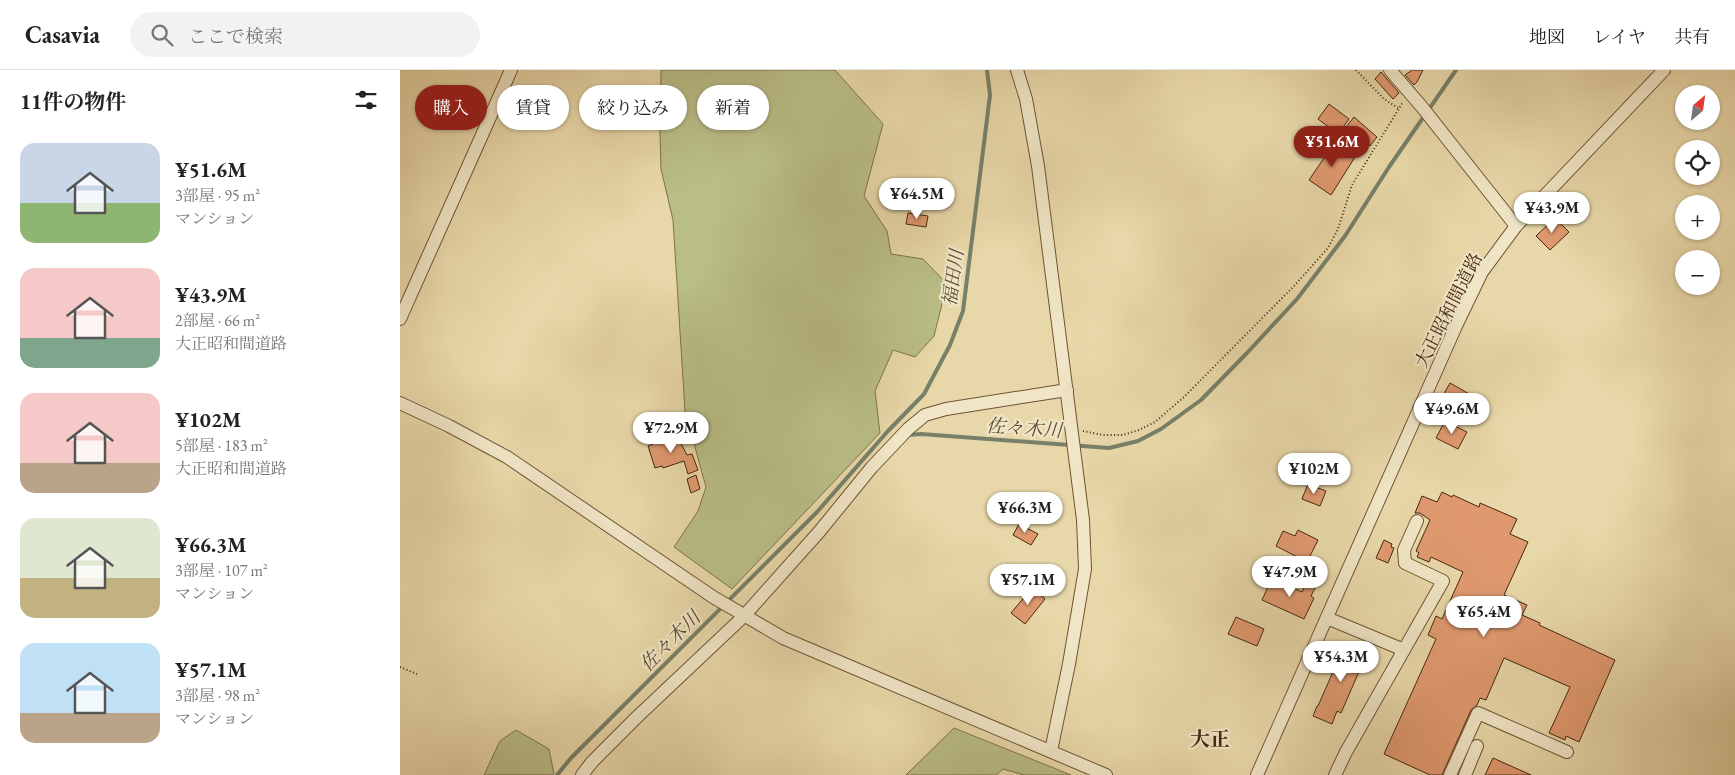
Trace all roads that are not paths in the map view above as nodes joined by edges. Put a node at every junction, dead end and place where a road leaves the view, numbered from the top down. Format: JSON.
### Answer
{"nodes":[{"id":1,"x":511,"y":70,"type":"edge"},
{"id":2,"x":1017,"y":70,"type":"edge"},
{"id":3,"x":1390,"y":70,"type":"edge"},
{"id":4,"x":1664,"y":70,"type":"edge"},
{"id":5,"x":1516,"y":226,"type":"junction"},
{"id":6,"x":400,"y":319,"type":"edge"},
{"id":7,"x":1067,"y":390,"type":"junction"},
{"id":8,"x":400,"y":403,"type":"edge"},
{"id":9,"x":1417,"y":521,"type":"dead end"},
{"id":10,"x":741,"y":614,"type":"junction"},
{"id":11,"x":1327,"y":618,"type":"junction"},
{"id":12,"x":1404,"y":650,"type":"junction"},
{"id":13,"x":1477,"y":746,"type":"dead end"},
{"id":14,"x":1051,"y":751,"type":"junction"},
{"id":15,"x":1567,"y":752,"type":"dead end"},
{"id":16,"x":582,"y":775,"type":"edge"},
{"id":17,"x":1106,"y":775,"type":"edge"},
{"id":18,"x":1257,"y":775,"type":"edge"},
{"id":19,"x":1335,"y":775,"type":"edge"},
{"id":20,"x":1450,"y":775,"type":"edge"},
{"id":21,"x":1465,"y":775,"type":"edge"}],
"edges":[{"from":1,"to":6,"type":"street"},
{"from":2,"to":7,"type":"street"},
{"from":3,"to":5,"type":"street"},
{"from":4,"to":5,"type":"street","name":"大正昭和間道路"},
{"from":5,"to":11,"type":"street","name":"大正昭和間道路"},
{"from":7,"to":10,"type":"street"},
{"from":7,"to":14,"type":"street"},
{"from":8,"to":10,"type":"street"},
{"from":9,"to":12,"type":"street"},
{"from":10,"to":14,"type":"street"},
{"from":10,"to":16,"type":"street"},
{"from":11,"to":12,"type":"street"},
{"from":11,"to":18,"type":"street","name":"大正昭和間道路"},
{"from":12,"to":19,"type":"street"},
{"from":13,"to":21,"type":"street"},
{"from":14,"to":17,"type":"street"},
{"from":15,"to":20,"type":"street"}]}
